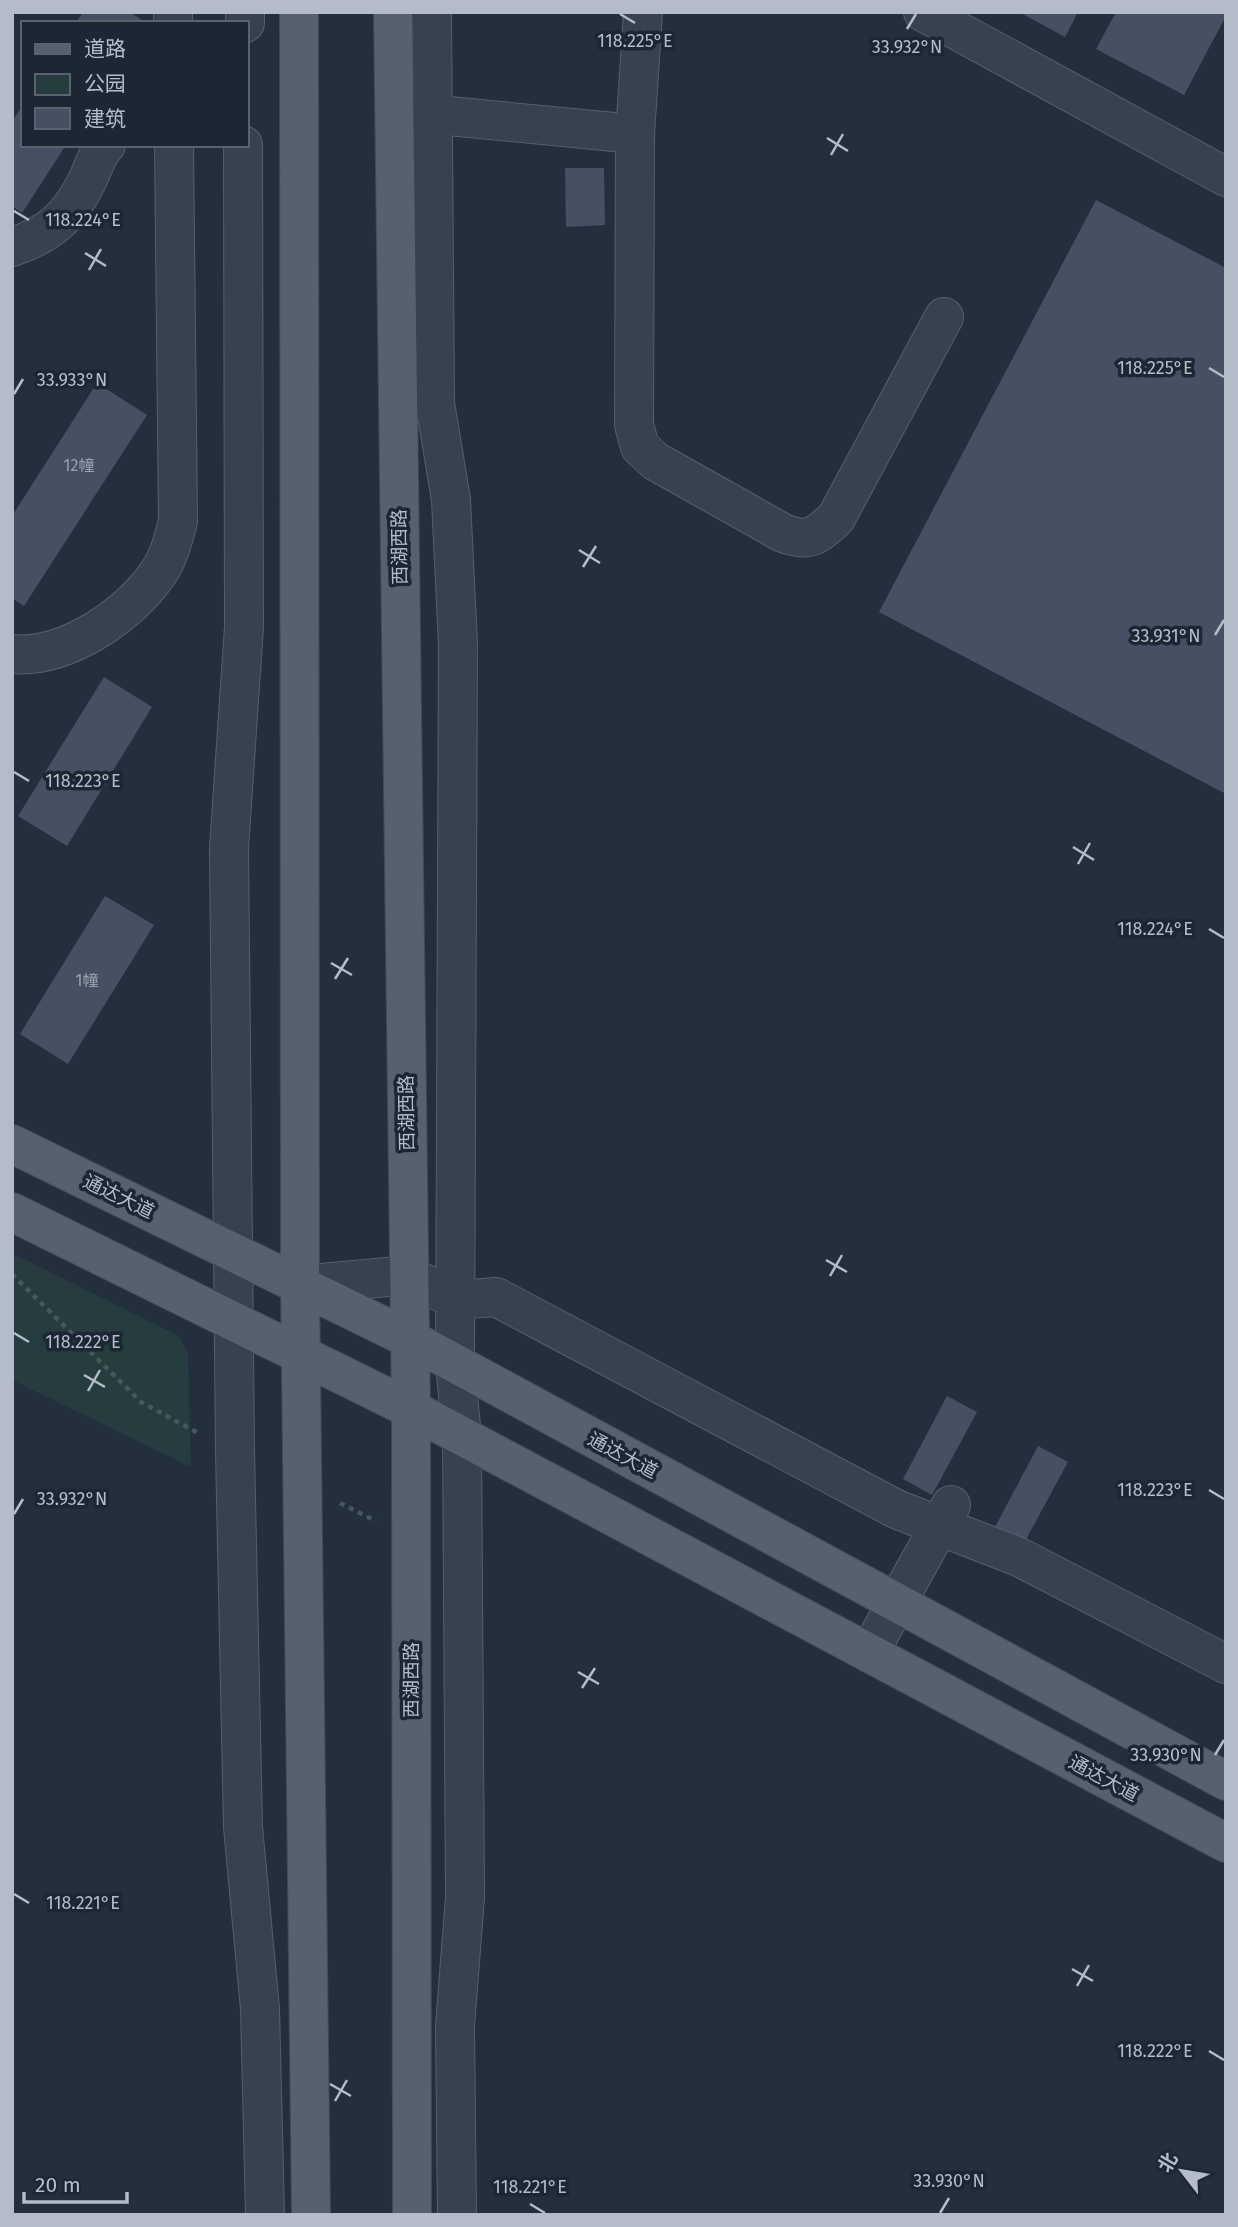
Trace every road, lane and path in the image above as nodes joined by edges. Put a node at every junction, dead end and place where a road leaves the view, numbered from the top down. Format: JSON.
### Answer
{"nodes":[{"id":1,"x":299,"y":12,"type":"edge"},
{"id":2,"x":393,"y":12,"type":"edge"},
{"id":3,"x":432,"y":12,"type":"edge"},
{"id":4,"x":643,"y":12,"type":"edge"},
{"id":5,"x":923,"y":12,"type":"edge"},
{"id":6,"x":394,"y":111,"type":"junction"},
{"id":7,"x":432,"y":115,"type":"junction"},
{"id":8,"x":635,"y":134,"type":"junction"},
{"id":9,"x":105,"y":147,"type":"edge"},
{"id":10,"x":174,"y":147,"type":"edge"},
{"id":11,"x":243,"y":147,"type":"edge"},
{"id":12,"x":1226,"y":177,"type":"edge"},
{"id":13,"x":12,"y":247,"type":"edge"},
{"id":14,"x":944,"y":317,"type":"dead end"},
{"id":15,"x":12,"y":654,"type":"edge"},
{"id":16,"x":12,"y":1144,"type":"edge"},
{"id":17,"x":12,"y":1212,"type":"edge"},
{"id":18,"x":233,"y":1252,"type":"junction"},
{"id":19,"x":409,"y":1275,"type":"junction"},
{"id":20,"x":300,"y":1285,"type":"junction"},
{"id":21,"x":455,"y":1300,"type":"junction"},
{"id":22,"x":233,"y":1321,"type":"junction"},
{"id":23,"x":410,"y":1339,"type":"junction"},
{"id":24,"x":302,"y":1354,"type":"junction"},
{"id":25,"x":455,"y":1364,"type":"junction"},
{"id":26,"x":411,"y":1409,"type":"junction"},
{"id":27,"x":462,"y":1437,"type":"junction"},
{"id":28,"x":945,"y":1515,"type":"junction"},
{"id":29,"x":897,"y":1603,"type":"junction"},
{"id":30,"x":869,"y":1653,"type":"junction"},
{"id":31,"x":1226,"y":1664,"type":"edge"},
{"id":32,"x":1226,"y":1781,"type":"edge"},
{"id":33,"x":1226,"y":1843,"type":"edge"},
{"id":34,"x":265,"y":2215,"type":"edge"},
{"id":35,"x":311,"y":2215,"type":"edge"},
{"id":36,"x":412,"y":2215,"type":"edge"},
{"id":37,"x":457,"y":2215,"type":"edge"}],
"edges":[{"from":1,"to":20,"type":"main road"},
{"from":2,"to":6,"type":"main road","name":"西湖西路"},
{"from":3,"to":7,"type":"lane"},
{"from":4,"to":8,"type":"lane"},
{"from":5,"to":12,"type":"lane"},
{"from":6,"to":7,"type":"lane"},
{"from":6,"to":19,"type":"main road","name":"西湖西路"},
{"from":7,"to":8,"type":"lane"},
{"from":7,"to":21,"type":"lane"},
{"from":8,"to":14,"type":"lane"},
{"from":9,"to":13,"type":"lane"},
{"from":10,"to":15,"type":"lane"},
{"from":11,"to":18,"type":"lane"},
{"from":16,"to":18,"type":"main road","name":"通达大道"},
{"from":17,"to":22,"type":"main road","name":"通达大道"},
{"from":18,"to":20,"type":"main road","name":"通达大道"},
{"from":18,"to":22,"type":"lane"},
{"from":19,"to":20,"type":"lane"},
{"from":19,"to":21,"type":"lane"},
{"from":19,"to":23,"type":"main road","name":"西湖西路"},
{"from":20,"to":23,"type":"main road","name":"通达大道"},
{"from":20,"to":24,"type":"main road"},
{"from":21,"to":25,"type":"lane"},
{"from":21,"to":28,"type":"lane"},
{"from":22,"to":24,"type":"main road","name":"通达大道"},
{"from":22,"to":34,"type":"lane"},
{"from":23,"to":25,"type":"main road","name":"通达大道"},
{"from":23,"to":26,"type":"main road","name":"西湖西路"},
{"from":24,"to":26,"type":"main road","name":"通达大道"},
{"from":24,"to":35,"type":"main road"},
{"from":25,"to":27,"type":"lane"},
{"from":25,"to":29,"type":"main road","name":"通达大道"},
{"from":26,"to":27,"type":"main road","name":"通达大道"},
{"from":26,"to":36,"type":"main road","name":"西湖西路"},
{"from":27,"to":30,"type":"main road","name":"通达大道"},
{"from":27,"to":37,"type":"lane"},
{"from":28,"to":29,"type":"lane"},
{"from":28,"to":31,"type":"lane"},
{"from":29,"to":30,"type":"lane"},
{"from":29,"to":32,"type":"main road","name":"通达大道"},
{"from":30,"to":33,"type":"main road","name":"通达大道"}]}
